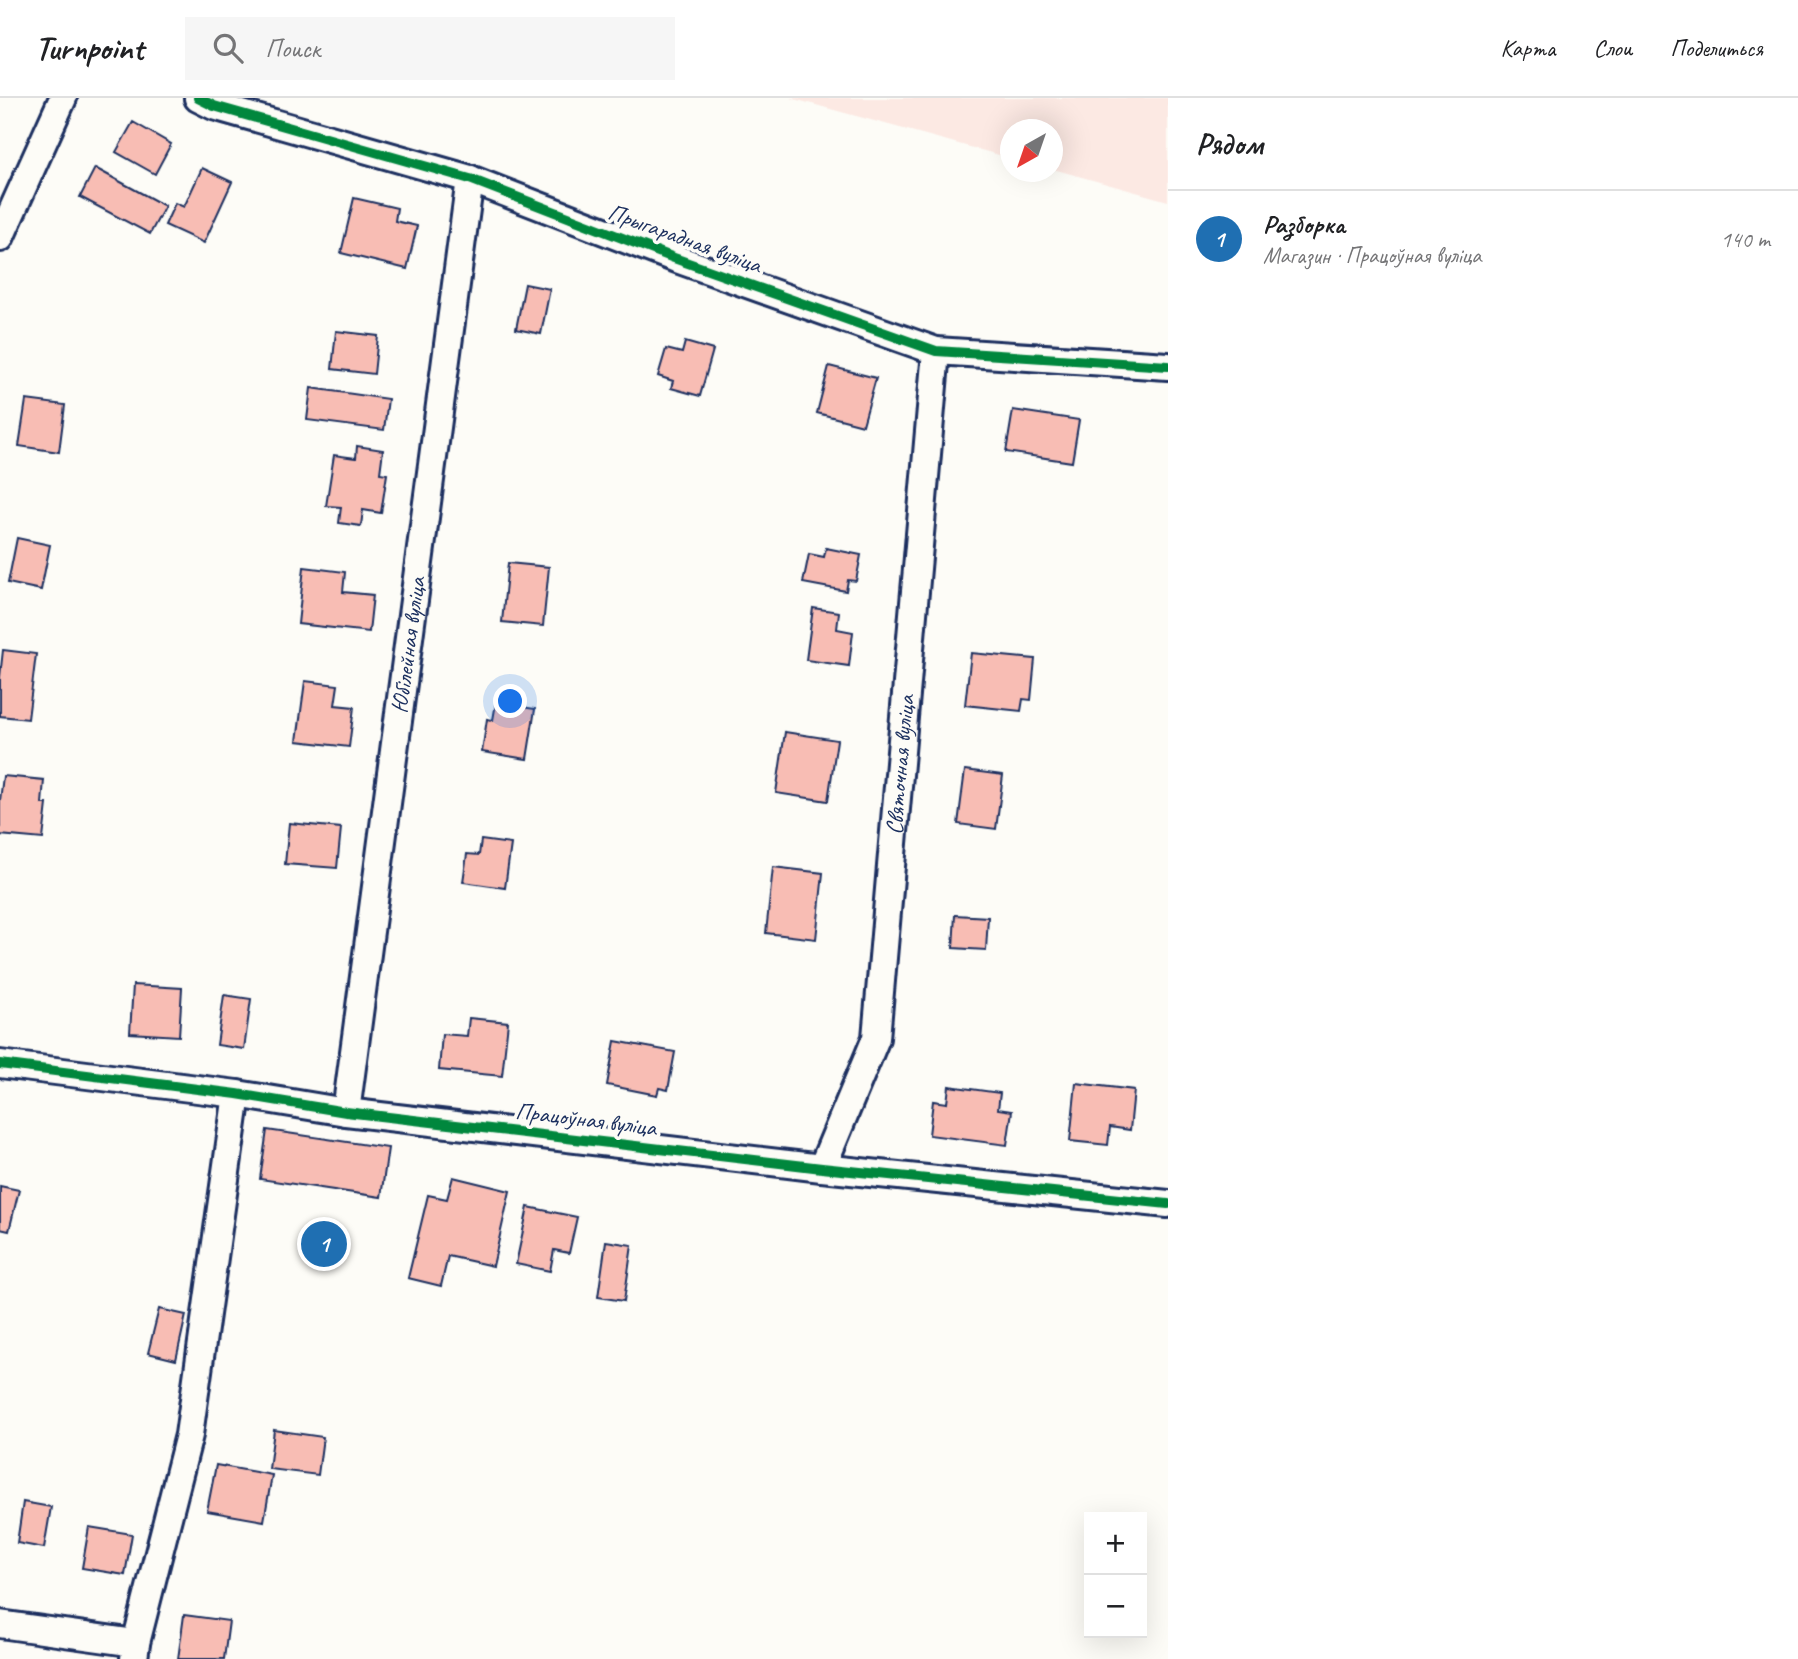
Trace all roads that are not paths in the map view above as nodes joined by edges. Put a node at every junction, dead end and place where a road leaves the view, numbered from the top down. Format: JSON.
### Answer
{"nodes":[{"id":1,"x":63,"y":98,"type":"edge"},
{"id":2,"x":198,"y":98,"type":"edge"},
{"id":3,"x":470,"y":179,"type":"junction"},
{"id":4,"x":0,"y":237,"type":"edge"},
{"id":5,"x":936,"y":351,"type":"junction"},
{"id":6,"x":1168,"y":366,"type":"edge"},
{"id":7,"x":0,"y":1064,"type":"edge"},
{"id":8,"x":237,"y":1094,"type":"junction"},
{"id":9,"x":346,"y":1112,"type":"junction"},
{"id":10,"x":822,"y":1168,"type":"junction"},
{"id":11,"x":1168,"y":1204,"type":"edge"},
{"id":12,"x":0,"y":1623,"type":"edge"},
{"id":13,"x":135,"y":1651,"type":"edge"}],
"edges":[{"from":1,"to":4,"type":"street"},
{"from":2,"to":3,"type":"street","name":"Прыгарадная вуліца"},
{"from":3,"to":5,"type":"street","name":"Прыгарадная вуліца"},
{"from":3,"to":9,"type":"street","name":"Юбілейная вуліца"},
{"from":5,"to":6,"type":"street","name":"Прыгарадная вуліца"},
{"from":5,"to":10,"type":"street","name":"Святочная вуліца"},
{"from":7,"to":8,"type":"street","name":"Працоўная вуліца"},
{"from":8,"to":9,"type":"street","name":"Працоўная вуліца"},
{"from":8,"to":13,"type":"street"},
{"from":9,"to":10,"type":"street","name":"Працоўная вуліца"},
{"from":10,"to":11,"type":"street","name":"Працоўная вуліца"},
{"from":12,"to":13,"type":"street"}]}
